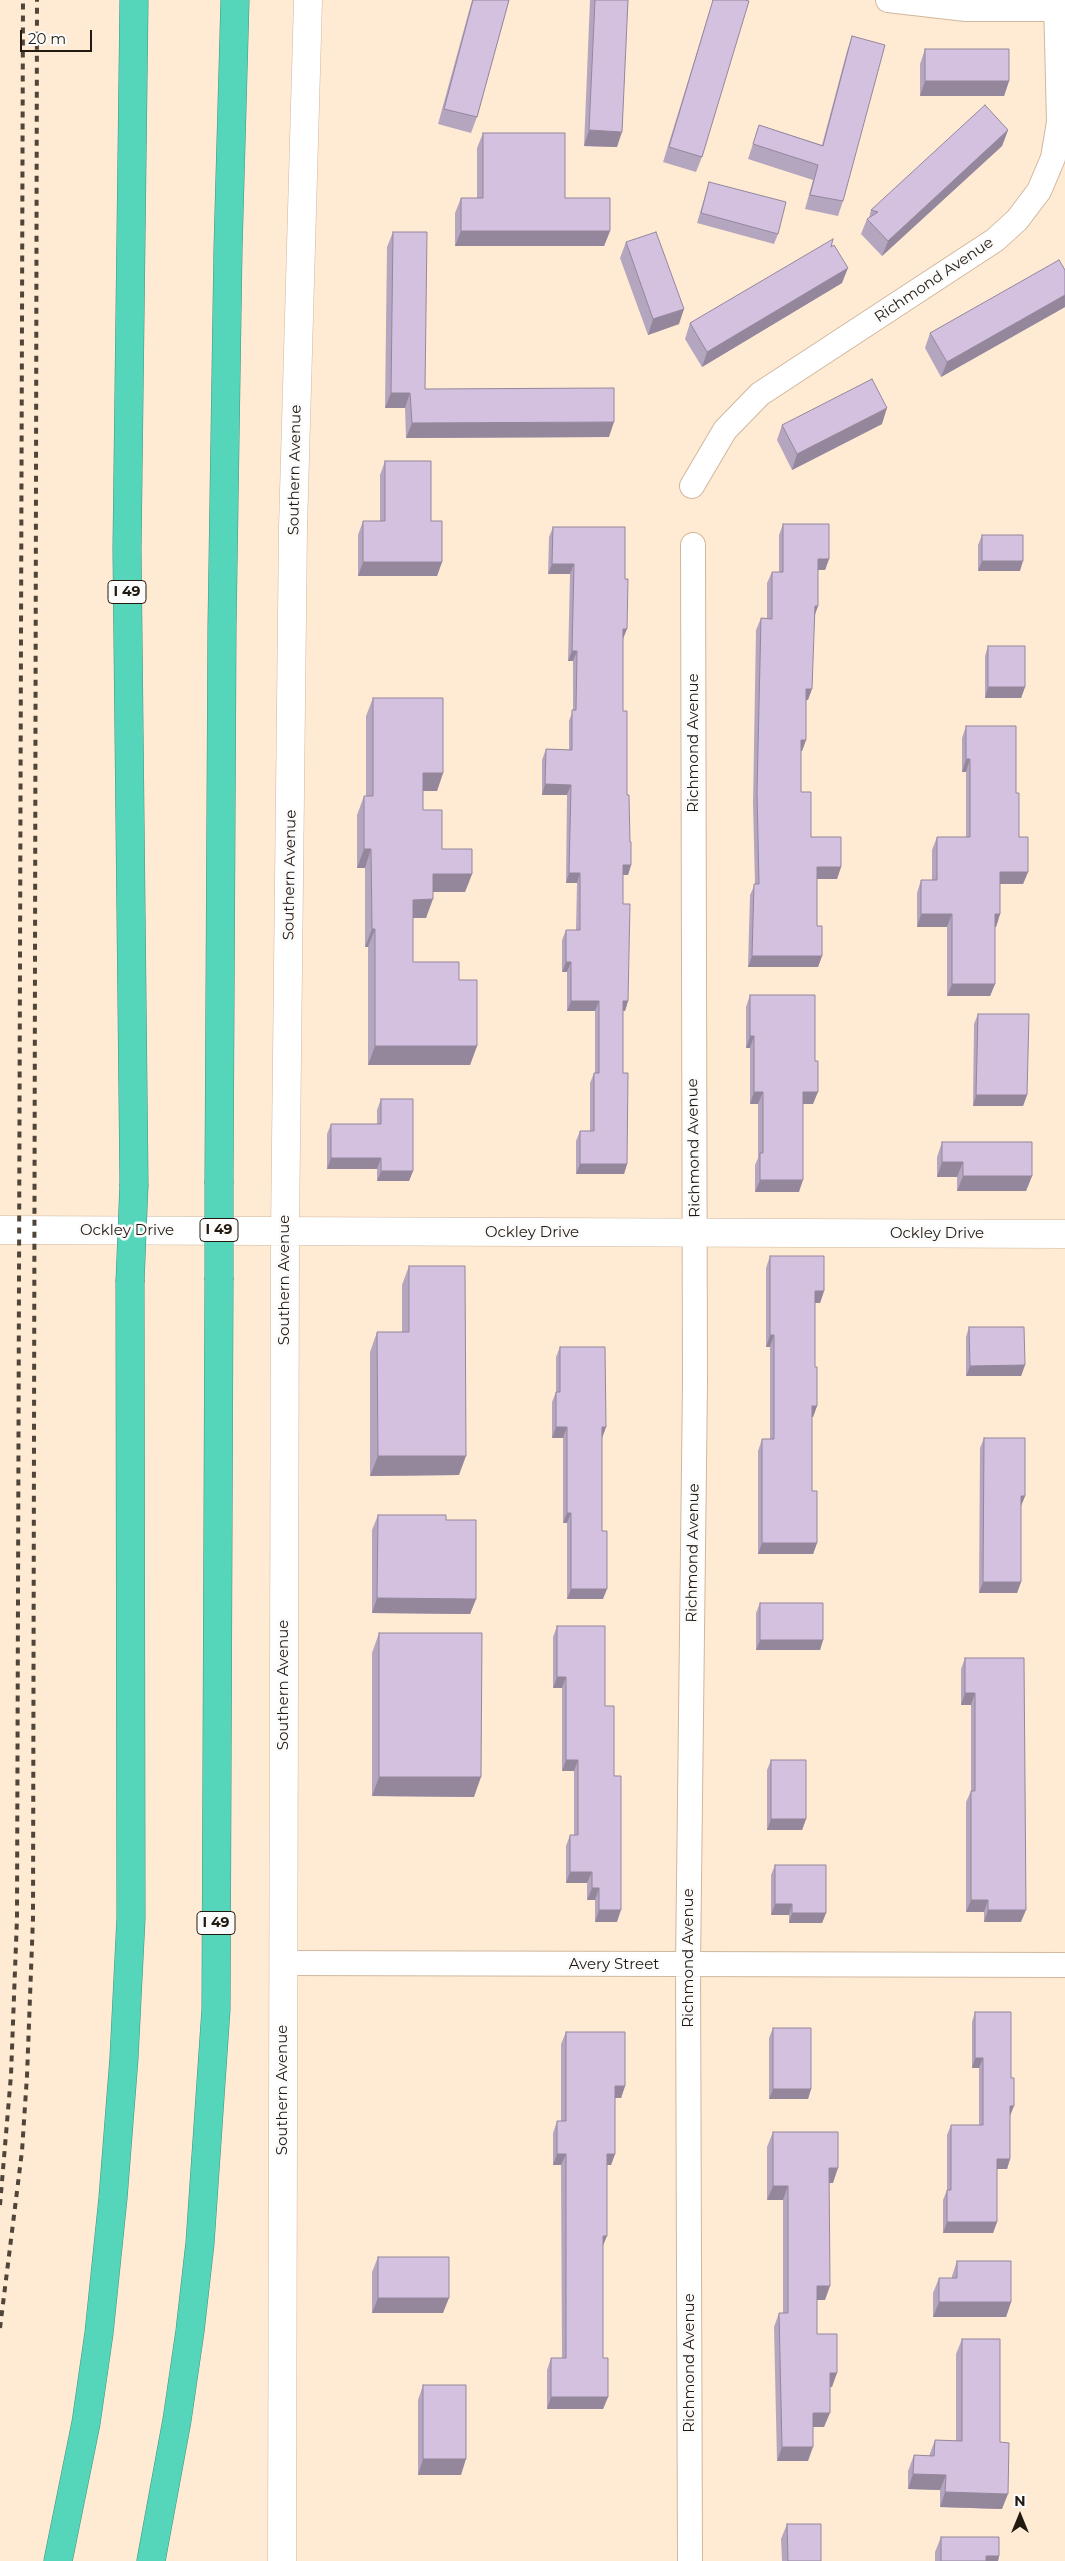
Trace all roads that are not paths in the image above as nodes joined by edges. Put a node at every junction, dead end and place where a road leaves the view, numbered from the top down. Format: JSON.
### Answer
{"nodes":[{"id":1,"x":134,"y":0,"type":"edge"},
{"id":2,"x":235,"y":0,"type":"edge"},
{"id":3,"x":308,"y":0,"type":"edge"},
{"id":4,"x":888,"y":0,"type":"edge"},
{"id":5,"x":1059,"y":6,"type":"edge"},
{"id":6,"x":692,"y":486,"type":"dead end"},
{"id":7,"x":693,"y":545,"type":"dead end"},
{"id":8,"x":0,"y":1230,"type":"edge"},
{"id":9,"x":285,"y":1232,"type":"junction"},
{"id":10,"x":695,"y":1234,"type":"junction"},
{"id":11,"x":1065,"y":1234,"type":"edge"},
{"id":12,"x":284,"y":1963,"type":"junction"},
{"id":13,"x":688,"y":1965,"type":"junction"},
{"id":14,"x":1065,"y":1965,"type":"edge"},
{"id":15,"x":58,"y":2561,"type":"edge"},
{"id":16,"x":151,"y":2561,"type":"edge"},
{"id":17,"x":282,"y":2561,"type":"edge"},
{"id":18,"x":690,"y":2561,"type":"edge"}],
"edges":[{"from":1,"to":15,"type":"highway","number":"I 49","bridge":true},
{"from":2,"to":16,"type":"highway","number":"I 49","bridge":true},
{"from":3,"to":9,"type":"street","name":"Southern Avenue"},
{"from":4,"to":5,"type":"street"},
{"from":5,"to":6,"type":"street","name":"Richmond Avenue"},
{"from":7,"to":10,"type":"street","name":"Richmond Avenue"},
{"from":8,"to":9,"type":"street","name":"Ockley Drive"},
{"from":9,"to":10,"type":"street","name":"Ockley Drive"},
{"from":9,"to":12,"type":"street","name":"Southern Avenue"},
{"from":10,"to":11,"type":"street","name":"Ockley Drive"},
{"from":10,"to":13,"type":"street","name":"Richmond Avenue"},
{"from":12,"to":13,"type":"street","name":"Avery Street"},
{"from":12,"to":17,"type":"street","name":"Southern Avenue"},
{"from":13,"to":14,"type":"street","name":"Avery Street"},
{"from":13,"to":18,"type":"street","name":"Richmond Avenue"}]}
